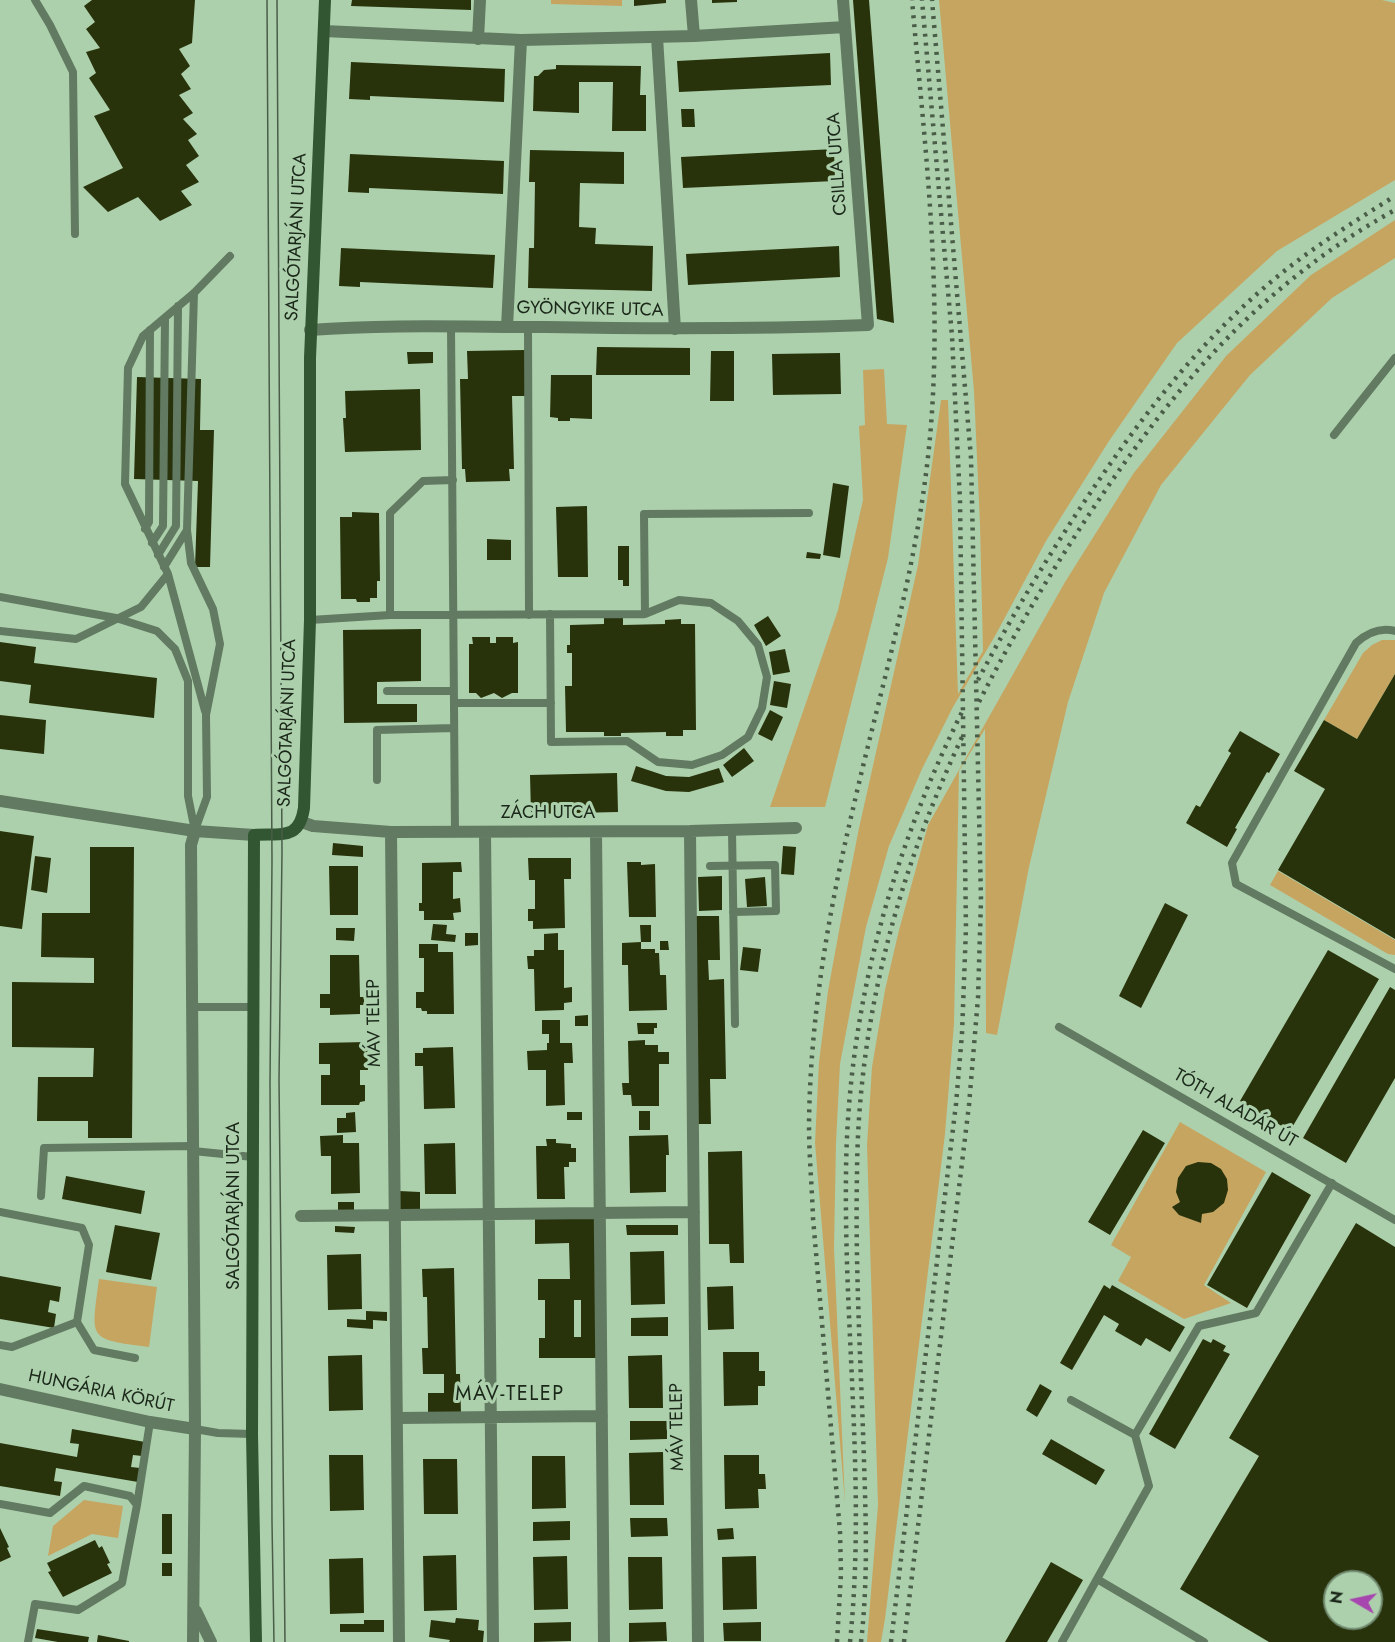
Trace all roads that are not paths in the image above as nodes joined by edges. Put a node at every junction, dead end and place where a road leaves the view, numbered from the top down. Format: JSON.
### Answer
{"nodes":[{"id":1,"x":35,"y":0,"type":"edge"},
{"id":2,"x":325,"y":0,"type":"edge"},
{"id":3,"x":480,"y":0,"type":"edge"},
{"id":4,"x":691,"y":0,"type":"edge"},
{"id":5,"x":843,"y":0,"type":"edge"},
{"id":6,"x":845,"y":27,"type":"junction"},
{"id":7,"x":324,"y":32,"type":"junction"},
{"id":8,"x":694,"y":36,"type":"junction"},
{"id":9,"x":657,"y":37,"type":"junction"},
{"id":10,"x":478,"y":39,"type":"junction"},
{"id":11,"x":521,"y":40,"type":"junction"},
{"id":12,"x":75,"y":234,"type":"dead end"},
{"id":13,"x":230,"y":256,"type":"dead end"},
{"id":14,"x":194,"y":293,"type":"junction"},
{"id":15,"x":178,"y":306,"type":"junction"},
{"id":16,"x":165,"y":318,"type":"junction"},
{"id":17,"x":868,"y":325,"type":"joint"},
{"id":18,"x":451,"y":327,"type":"junction"},
{"id":19,"x":507,"y":327,"type":"junction"},
{"id":20,"x":528,"y":327,"type":"junction"},
{"id":21,"x":675,"y":329,"type":"junction"},
{"id":22,"x":150,"y":330,"type":"junction"},
{"id":23,"x":310,"y":330,"type":"junction"},
{"id":24,"x":1395,"y":358,"type":"edge"},
{"id":25,"x":1334,"y":435,"type":"dead end"},
{"id":26,"x":453,"y":480,"type":"junction"},
{"id":27,"x":809,"y":513,"type":"dead end"},
{"id":28,"x":145,"y":529,"type":"junction"},
{"id":29,"x":187,"y":530,"type":"junction"},
{"id":30,"x":152,"y":543,"type":"junction"},
{"id":31,"x":158,"y":555,"type":"junction"},
{"id":32,"x":166,"y":571,"type":"junction"},
{"id":33,"x":0,"y":597,"type":"edge"},
{"id":34,"x":550,"y":614,"type":"junction"},
{"id":35,"x":645,"y":614,"type":"junction"},
{"id":36,"x":390,"y":615,"type":"junction"},
{"id":37,"x":454,"y":615,"type":"junction"},
{"id":38,"x":529,"y":615,"type":"junction"},
{"id":39,"x":116,"y":618,"type":"junction"},
{"id":40,"x":310,"y":620,"type":"junction"},
{"id":41,"x":0,"y":631,"type":"edge"},
{"id":42,"x":1395,"y":631,"type":"edge"},
{"id":43,"x":387,"y":691,"type":"dead end"},
{"id":44,"x":454,"y":691,"type":"junction"},
{"id":45,"x":454,"y":703,"type":"junction"},
{"id":46,"x":550,"y":703,"type":"junction"},
{"id":47,"x":206,"y":715,"type":"junction"},
{"id":48,"x":454,"y":728,"type":"junction"},
{"id":49,"x":377,"y":780,"type":"dead end"},
{"id":50,"x":0,"y":801,"type":"edge"},
{"id":51,"x":302,"y":822,"type":"junction"},
{"id":52,"x":796,"y":828,"type":"dead end"},
{"id":53,"x":732,"y":830,"type":"junction"},
{"id":54,"x":195,"y":831,"type":"junction"},
{"id":55,"x":596,"y":831,"type":"junction"},
{"id":56,"x":690,"y":831,"type":"junction"},
{"id":57,"x":391,"y":832,"type":"junction"},
{"id":58,"x":455,"y":832,"type":"junction"},
{"id":59,"x":485,"y":832,"type":"junction"},
{"id":60,"x":254,"y":835,"type":"junction"},
{"id":61,"x":710,"y":866,"type":"dead end"},
{"id":62,"x":732,"y":866,"type":"junction"},
{"id":63,"x":733,"y":912,"type":"junction"},
{"id":64,"x":1395,"y":969,"type":"edge"},
{"id":65,"x":192,"y":1006,"type":"junction"},
{"id":66,"x":253,"y":1007,"type":"junction"},
{"id":67,"x":735,"y":1024,"type":"dead end"},
{"id":68,"x":1059,"y":1027,"type":"dead end"},
{"id":69,"x":193,"y":1148,"type":"junction"},
{"id":70,"x":253,"y":1157,"type":"junction"},
{"id":71,"x":1332,"y":1183,"type":"junction"},
{"id":72,"x":41,"y":1196,"type":"dead end"},
{"id":73,"x":0,"y":1212,"type":"edge"},
{"id":74,"x":694,"y":1212,"type":"junction"},
{"id":75,"x":599,"y":1213,"type":"junction"},
{"id":76,"x":395,"y":1214,"type":"junction"},
{"id":77,"x":488,"y":1214,"type":"junction"},
{"id":78,"x":301,"y":1216,"type":"dead end"},
{"id":79,"x":1395,"y":1220,"type":"edge"},
{"id":80,"x":77,"y":1322,"type":"junction"},
{"id":81,"x":0,"y":1345,"type":"edge"},
{"id":82,"x":135,"y":1358,"type":"dead end"},
{"id":83,"x":0,"y":1389,"type":"edge"},
{"id":84,"x":1071,"y":1400,"type":"dead end"},
{"id":85,"x":602,"y":1416,"type":"junction"},
{"id":86,"x":491,"y":1417,"type":"junction"},
{"id":87,"x":397,"y":1418,"type":"junction"},
{"id":88,"x":150,"y":1422,"type":"junction"},
{"id":89,"x":195,"y":1429,"type":"junction"},
{"id":90,"x":252,"y":1434,"type":"junction"},
{"id":91,"x":1135,"y":1435,"type":"junction"},
{"id":92,"x":0,"y":1504,"type":"edge"},
{"id":93,"x":137,"y":1505,"type":"junction"},
{"id":94,"x":1097,"y":1579,"type":"junction"},
{"id":95,"x":193,"y":1605,"type":"junction"},
{"id":96,"x":28,"y":1642,"type":"edge"},
{"id":97,"x":193,"y":1642,"type":"edge"},
{"id":98,"x":211,"y":1642,"type":"edge"},
{"id":99,"x":253,"y":1642,"type":"edge"},
{"id":100,"x":399,"y":1642,"type":"edge"},
{"id":101,"x":493,"y":1642,"type":"edge"},
{"id":102,"x":604,"y":1642,"type":"edge"},
{"id":103,"x":698,"y":1642,"type":"edge"},
{"id":104,"x":1062,"y":1642,"type":"edge"},
{"id":105,"x":1204,"y":1642,"type":"edge"}],
"edges":[{"from":1,"to":12,"type":"lane"},
{"from":2,"to":7,"type":"street","name":"SALGÓTARJÁNI UTCA"},
{"from":3,"to":10,"type":"street"},
{"from":4,"to":8,"type":"street"},
{"from":5,"to":6,"type":"street","name":"CSILLA UTCA"},
{"from":6,"to":8,"type":"street"},
{"from":6,"to":17,"type":"street","name":"CSILLA UTCA"},
{"from":7,"to":10,"type":"street"},
{"from":7,"to":23,"type":"street","name":"SALGÓTARJÁNI UTCA"},
{"from":8,"to":9,"type":"street"},
{"from":9,"to":11,"type":"street"},
{"from":9,"to":21,"type":"street"},
{"from":10,"to":11,"type":"street"},
{"from":11,"to":19,"type":"street"},
{"from":13,"to":14,"type":"lane"},
{"from":14,"to":15,"type":"lane"},
{"from":14,"to":29,"type":"lane"},
{"from":15,"to":16,"type":"lane"},
{"from":15,"to":31,"type":"lane"},
{"from":16,"to":22,"type":"lane"},
{"from":16,"to":30,"type":"lane"},
{"from":17,"to":21,"type":"street","name":"GYÖNGYIKE UTCA"},
{"from":18,"to":19,"type":"street","name":"GYÖNGYIKE UTCA"},
{"from":18,"to":23,"type":"street","name":"GYÖNGYIKE UTCA"},
{"from":18,"to":26,"type":"lane"},
{"from":19,"to":20,"type":"street","name":"GYÖNGYIKE UTCA"},
{"from":20,"to":21,"type":"street","name":"GYÖNGYIKE UTCA"},
{"from":20,"to":38,"type":"lane"},
{"from":22,"to":28,"type":"lane"},
{"from":22,"to":28,"type":"lane"},
{"from":23,"to":40,"type":"street","name":"SALGÓTARJÁNI UTCA"},
{"from":24,"to":25,"type":"lane"},
{"from":26,"to":36,"type":"lane"},
{"from":26,"to":37,"type":"lane"},
{"from":27,"to":35,"type":"lane"},
{"from":28,"to":30,"type":"lane"},
{"from":29,"to":32,"type":"lane"},
{"from":29,"to":47,"type":"lane"},
{"from":30,"to":31,"type":"lane"},
{"from":31,"to":32,"type":"lane"},
{"from":32,"to":39,"type":"lane"},
{"from":32,"to":47,"type":"lane"},
{"from":33,"to":39,"type":"lane"},
{"from":34,"to":35,"type":"lane"},
{"from":34,"to":38,"type":"lane"},
{"from":34,"to":46,"type":"lane"},
{"from":35,"to":46,"type":"lane"},
{"from":36,"to":37,"type":"lane"},
{"from":36,"to":40,"type":"lane"},
{"from":37,"to":38,"type":"lane"},
{"from":37,"to":44,"type":"lane"},
{"from":39,"to":41,"type":"lane"},
{"from":39,"to":54,"type":"lane"},
{"from":40,"to":51,"type":"street","name":"SALGÓTARJÁNI UTCA"},
{"from":42,"to":64,"type":"lane"},
{"from":43,"to":44,"type":"lane"},
{"from":44,"to":45,"type":"lane"},
{"from":45,"to":46,"type":"lane"},
{"from":45,"to":48,"type":"lane"},
{"from":47,"to":54,"type":"lane"},
{"from":48,"to":49,"type":"lane"},
{"from":48,"to":58,"type":"lane"},
{"from":50,"to":54,"type":"street"},
{"from":51,"to":57,"type":"street","name":"ZÁCH UTCA"},
{"from":51,"to":60,"type":"street","name":"SALGÓTARJÁNI UTCA"},
{"from":52,"to":53,"type":"street","name":"ZÁCH UTCA"},
{"from":53,"to":56,"type":"street","name":"ZÁCH UTCA"},
{"from":53,"to":62,"type":"lane"},
{"from":54,"to":60,"type":"street"},
{"from":54,"to":65,"type":"street"},
{"from":55,"to":56,"type":"street","name":"ZÁCH UTCA"},
{"from":55,"to":59,"type":"street","name":"ZÁCH UTCA"},
{"from":55,"to":75,"type":"street"},
{"from":56,"to":74,"type":"street","name":"MÁV TELEP"},
{"from":57,"to":58,"type":"street","name":"ZÁCH UTCA"},
{"from":57,"to":76,"type":"street","name":"MÁV TELEP"},
{"from":58,"to":59,"type":"street","name":"ZÁCH UTCA"},
{"from":59,"to":77,"type":"street"},
{"from":60,"to":66,"type":"street","name":"SALGÓTARJÁNI UTCA"},
{"from":61,"to":62,"type":"lane"},
{"from":62,"to":63,"type":"lane"},
{"from":62,"to":63,"type":"lane"},
{"from":63,"to":67,"type":"lane"},
{"from":65,"to":66,"type":"lane"},
{"from":65,"to":69,"type":"street"},
{"from":66,"to":70,"type":"street","name":"SALGÓTARJÁNI UTCA"},
{"from":68,"to":71,"type":"lane","name":"TÓTH ALADÁR ÚT"},
{"from":69,"to":70,"type":"lane"},
{"from":69,"to":72,"type":"lane"},
{"from":69,"to":89,"type":"street"},
{"from":70,"to":90,"type":"street","name":"SALGÓTARJÁNI UTCA"},
{"from":71,"to":79,"type":"lane","name":"TÓTH ALADÁR ÚT"},
{"from":71,"to":91,"type":"lane"},
{"from":73,"to":80,"type":"lane"},
{"from":74,"to":75,"type":"street"},
{"from":74,"to":103,"type":"street","name":"MÁV TELEP"},
{"from":75,"to":77,"type":"street"},
{"from":75,"to":85,"type":"street"},
{"from":76,"to":77,"type":"street"},
{"from":76,"to":78,"type":"street"},
{"from":76,"to":87,"type":"street","name":"MÁV TELEP"},
{"from":77,"to":86,"type":"street"},
{"from":80,"to":81,"type":"lane"},
{"from":80,"to":82,"type":"lane"},
{"from":83,"to":88,"type":"street","name":"HUNGÁRIA KÖRÚT"},
{"from":84,"to":91,"type":"lane"},
{"from":85,"to":86,"type":"street"},
{"from":85,"to":102,"type":"street"},
{"from":86,"to":87,"type":"street"},
{"from":86,"to":101,"type":"street"},
{"from":87,"to":100,"type":"street","name":"MÁV TELEP"},
{"from":88,"to":89,"type":"street","name":"HUNGÁRIA KÖRÚT"},
{"from":88,"to":93,"type":"lane"},
{"from":89,"to":90,"type":"lane"},
{"from":89,"to":95,"type":"street"},
{"from":90,"to":99,"type":"street","name":"SALGÓTARJÁNI UTCA"},
{"from":91,"to":94,"type":"lane"},
{"from":92,"to":93,"type":"lane"},
{"from":93,"to":96,"type":"lane"},
{"from":94,"to":104,"type":"lane"},
{"from":94,"to":105,"type":"lane"},
{"from":95,"to":97,"type":"street"},
{"from":95,"to":98,"type":"street"}]}
